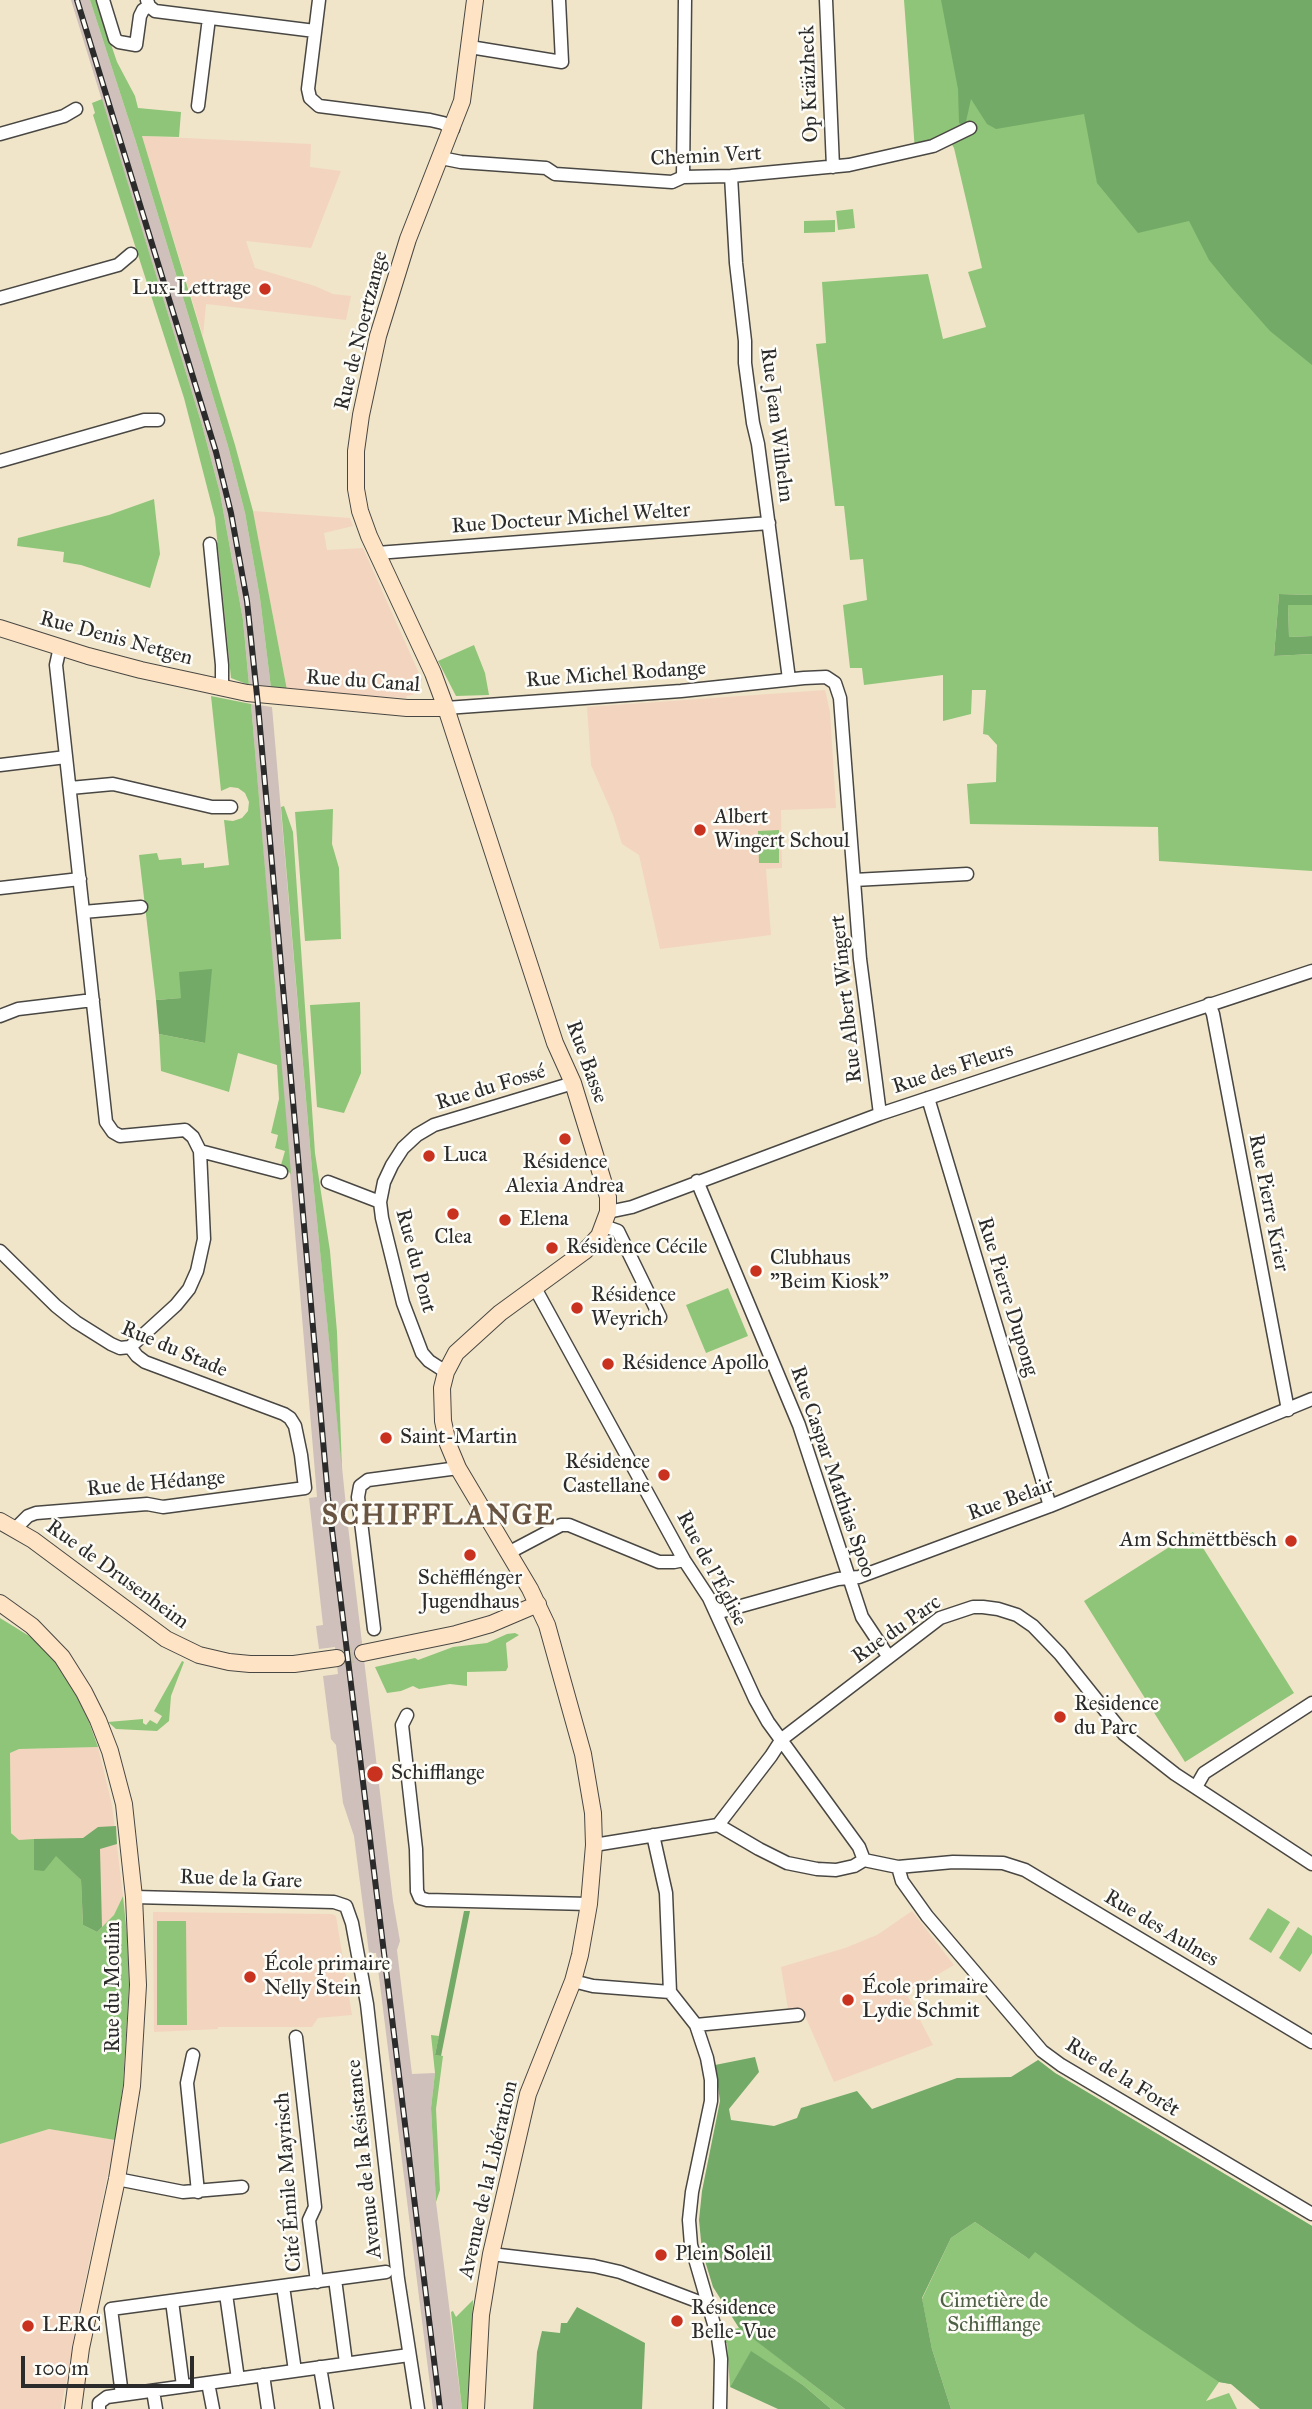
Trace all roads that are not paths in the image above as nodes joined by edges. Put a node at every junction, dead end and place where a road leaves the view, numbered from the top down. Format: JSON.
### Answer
{"nodes":[{"id":1,"x":103,"y":0,"type":"edge"},
{"id":2,"x":319,"y":0,"type":"edge"},
{"id":3,"x":475,"y":0,"type":"edge"},
{"id":4,"x":559,"y":0,"type":"edge"},
{"id":5,"x":685,"y":0,"type":"edge"},
{"id":6,"x":825,"y":0,"type":"edge"},
{"id":7,"x":148,"y":3,"type":"edge"},
{"id":8,"x":209,"y":18,"type":"junction"},
{"id":9,"x":315,"y":31,"type":"junction"},
{"id":10,"x":470,"y":47,"type":"junction"},
{"id":11,"x":198,"y":106,"type":"dead end"},
{"id":12,"x":76,"y":109,"type":"dead end"},
{"id":13,"x":970,"y":128,"type":"dead end"},
{"id":14,"x":453,"y":129,"type":"junction"},
{"id":15,"x":0,"y":134,"type":"edge"},
{"id":16,"x":441,"y":158,"type":"junction"},
{"id":17,"x":833,"y":167,"type":"junction"},
{"id":18,"x":731,"y":176,"type":"junction"},
{"id":19,"x":684,"y":177,"type":"junction"},
{"id":20,"x":131,"y":254,"type":"dead end"},
{"id":21,"x":0,"y":298,"type":"edge"},
{"id":22,"x":158,"y":420,"type":"dead end"},
{"id":23,"x":0,"y":461,"type":"edge"},
{"id":24,"x":769,"y":523,"type":"junction"},
{"id":25,"x":211,"y":544,"type":"dead end"},
{"id":26,"x":377,"y":553,"type":"junction"},
{"id":27,"x":0,"y":628,"type":"edge"},
{"id":28,"x":60,"y":647,"type":"junction"},
{"id":29,"x":789,"y":679,"type":"junction"},
{"id":30,"x":222,"y":688,"type":"junction"},
{"id":31,"x":278,"y":697,"type":"joint"},
{"id":32,"x":446,"y":708,"type":"junction"},
{"id":33,"x":66,"y":757,"type":"junction"},
{"id":34,"x":0,"y":765,"type":"edge"},
{"id":35,"x":70,"y":788,"type":"junction"},
{"id":36,"x":231,"y":807,"type":"dead end"},
{"id":37,"x":967,"y":874,"type":"dead end"},
{"id":38,"x":80,"y":879,"type":"junction"},
{"id":39,"x":854,"y":880,"type":"junction"},
{"id":40,"x":0,"y":888,"type":"edge"},
{"id":41,"x":141,"y":906,"type":"dead end"},
{"id":42,"x":83,"y":912,"type":"junction"},
{"id":43,"x":1312,"y":971,"type":"edge"},
{"id":44,"x":93,"y":1000,"type":"junction"},
{"id":45,"x":1209,"y":1004,"type":"junction"},
{"id":46,"x":0,"y":1016,"type":"edge"},
{"id":47,"x":573,"y":1083,"type":"junction"},
{"id":48,"x":928,"y":1098,"type":"junction"},
{"id":49,"x":880,"y":1114,"type":"junction"},
{"id":50,"x":200,"y":1151,"type":"junction"},
{"id":51,"x":281,"y":1172,"type":"dead end"},
{"id":52,"x":697,"y":1181,"type":"junction"},
{"id":53,"x":328,"y":1182,"type":"dead end"},
{"id":54,"x":380,"y":1202,"type":"junction"},
{"id":55,"x":606,"y":1219,"type":"junction"},
{"id":56,"x":0,"y":1251,"type":"edge"},
{"id":57,"x":535,"y":1288,"type":"junction"},
{"id":58,"x":660,"y":1317,"type":"dead end"},
{"id":59,"x":130,"y":1347,"type":"junction"},
{"id":60,"x":446,"y":1372,"type":"junction"},
{"id":61,"x":1312,"y":1399,"type":"edge"},
{"id":62,"x":1288,"y":1410,"type":"junction"},
{"id":63,"x":458,"y":1468,"type":"junction"},
{"id":64,"x":305,"y":1488,"type":"joint"},
{"id":65,"x":1050,"y":1506,"type":"junction"},
{"id":66,"x":0,"y":1521,"type":"edge"},
{"id":67,"x":16,"y":1528,"type":"junction"},
{"id":68,"x":508,"y":1553,"type":"junction"},
{"id":69,"x":684,"y":1560,"type":"junction"},
{"id":70,"x":849,"y":1579,"type":"junction"},
{"id":71,"x":0,"y":1603,"type":"edge"},
{"id":72,"x":538,"y":1604,"type":"junction"},
{"id":73,"x":716,"y":1613,"type":"junction"},
{"id":74,"x":374,"y":1629,"type":"dead end"},
{"id":75,"x":363,"y":1653,"type":"tunnel mouth"},
{"id":76,"x":888,"y":1656,"type":"junction"},
{"id":77,"x":337,"y":1658,"type":"tunnel mouth"},
{"id":78,"x":1312,"y":1703,"type":"edge"},
{"id":79,"x":407,"y":1715,"type":"dead end"},
{"id":80,"x":782,"y":1739,"type":"junction"},
{"id":81,"x":1196,"y":1787,"type":"junction"},
{"id":82,"x":718,"y":1825,"type":"junction"},
{"id":83,"x":653,"y":1835,"type":"junction"},
{"id":84,"x":594,"y":1845,"type":"junction"},
{"id":85,"x":864,"y":1860,"type":"junction"},
{"id":86,"x":1312,"y":1864,"type":"edge"},
{"id":87,"x":898,"y":1867,"type":"junction"},
{"id":88,"x":134,"y":1897,"type":"junction"},
{"id":89,"x":589,"y":1904,"type":"junction"},
{"id":90,"x":346,"y":1906,"type":"joint"},
{"id":91,"x":573,"y":1981,"type":"junction"},
{"id":92,"x":670,"y":1992,"type":"junction"},
{"id":93,"x":798,"y":2015,"type":"dead end"},
{"id":94,"x":696,"y":2025,"type":"junction"},
{"id":95,"x":296,"y":2036,"type":"dead end"},
{"id":96,"x":1312,"y":2042,"type":"edge"},
{"id":97,"x":193,"y":2055,"type":"dead end"},
{"id":98,"x":117,"y":2179,"type":"junction"},
{"id":99,"x":242,"y":2187,"type":"dead end"},
{"id":100,"x":198,"y":2192,"type":"junction"},
{"id":101,"x":1312,"y":2214,"type":"edge"},
{"id":102,"x":491,"y":2254,"type":"junction"},
{"id":103,"x":386,"y":2273,"type":"dead end"},
{"id":104,"x":335,"y":2279,"type":"junction"},
{"id":105,"x":317,"y":2282,"type":"junction"},
{"id":106,"x":283,"y":2286,"type":"junction"},
{"id":107,"x":226,"y":2294,"type":"junction"},
{"id":108,"x":172,"y":2301,"type":"junction"},
{"id":109,"x":710,"y":2306,"type":"junction"},
{"id":110,"x":409,"y":2355,"type":"junction"},
{"id":111,"x":346,"y":2363,"type":"junction"},
{"id":112,"x":320,"y":2367,"type":"junction"},
{"id":113,"x":295,"y":2371,"type":"junction"},
{"id":114,"x":263,"y":2375,"type":"junction"},
{"id":115,"x":238,"y":2379,"type":"junction"},
{"id":116,"x":208,"y":2383,"type":"junction"},
{"id":117,"x":183,"y":2386,"type":"junction"},
{"id":118,"x":153,"y":2390,"type":"junction"},
{"id":119,"x":122,"y":2395,"type":"junction"},
{"id":120,"x":73,"y":2409,"type":"edge"},
{"id":121,"x":99,"y":2409,"type":"edge"},
{"id":122,"x":156,"y":2409,"type":"edge"},
{"id":123,"x":213,"y":2409,"type":"edge"},
{"id":124,"x":268,"y":2409,"type":"edge"},
{"id":125,"x":327,"y":2409,"type":"edge"},
{"id":126,"x":418,"y":2409,"type":"edge"},
{"id":127,"x":476,"y":2409,"type":"edge"},
{"id":128,"x":720,"y":2409,"type":"edge"}],
"edges":[{"from":1,"to":7,"type":"street"},
{"from":2,"to":9,"type":"street"},
{"from":3,"to":10,"type":"street","name":"Rue de Noertzange"},
{"from":4,"to":10,"type":"street"},
{"from":5,"to":19,"type":"street"},
{"from":6,"to":17,"type":"street","name":"Op Kräizheck"},
{"from":7,"to":8,"type":"street"},
{"from":8,"to":9,"type":"street"},
{"from":8,"to":11,"type":"street"},
{"from":9,"to":14,"type":"street"},
{"from":10,"to":14,"type":"street","name":"Rue de Noertzange"},
{"from":12,"to":15,"type":"street"},
{"from":13,"to":17,"type":"street","name":"Chemin Vert"},
{"from":14,"to":16,"type":"street","name":"Rue de Noertzange"},
{"from":16,"to":19,"type":"street","name":"Chemin Vert"},
{"from":16,"to":26,"type":"street","name":"Rue de Noertzange"},
{"from":17,"to":18,"type":"street","name":"Chemin Vert"},
{"from":18,"to":19,"type":"street","name":"Chemin Vert"},
{"from":18,"to":24,"type":"street","name":"Rue Jean Wilhelm"},
{"from":20,"to":21,"type":"street"},
{"from":22,"to":23,"type":"street"},
{"from":24,"to":26,"type":"street","name":"Rue Docteur Michel Welter"},
{"from":24,"to":29,"type":"street","name":"Rue Jean Wilhelm"},
{"from":25,"to":30,"type":"street","name":"Rue Denis Netgen"},
{"from":26,"to":32,"type":"street","name":"Rue de Noertzange"},
{"from":27,"to":28,"type":"street","name":"Rue Denis Netgen"},
{"from":28,"to":30,"type":"street","name":"Rue Denis Netgen"},
{"from":28,"to":33,"type":"street"},
{"from":29,"to":32,"type":"street","name":"Rue Michel Rodange"},
{"from":29,"to":39,"type":"street","name":"Rue Albert Wingert"},
{"from":30,"to":31,"type":"street","name":"Rue Denis Netgen"},
{"from":31,"to":32,"type":"street","name":"Rue du Canal"},
{"from":32,"to":47,"type":"street","name":"Rue Basse"},
{"from":33,"to":34,"type":"street"},
{"from":33,"to":35,"type":"street"},
{"from":35,"to":36,"type":"street"},
{"from":35,"to":38,"type":"street"},
{"from":37,"to":39,"type":"street"},
{"from":38,"to":40,"type":"street"},
{"from":38,"to":42,"type":"street"},
{"from":39,"to":49,"type":"street","name":"Rue Albert Wingert"},
{"from":41,"to":42,"type":"street"},
{"from":42,"to":44,"type":"street"},
{"from":43,"to":45,"type":"street","name":"Rue des Fleurs"},
{"from":44,"to":46,"type":"street"},
{"from":44,"to":50,"type":"street"},
{"from":45,"to":48,"type":"street","name":"Rue des Fleurs"},
{"from":45,"to":62,"type":"street","name":"Rue Pierre Krier"},
{"from":47,"to":54,"type":"street","name":"Rue du Fossé"},
{"from":47,"to":55,"type":"street","name":"Rue Basse"},
{"from":48,"to":49,"type":"street","name":"Rue des Fleurs"},
{"from":48,"to":65,"type":"street","name":"Rue Pierre Dupong"},
{"from":49,"to":52,"type":"street","name":"Rue des Fleurs"},
{"from":50,"to":51,"type":"street"},
{"from":50,"to":59,"type":"street"},
{"from":52,"to":55,"type":"street","name":"Rue des Fleurs"},
{"from":52,"to":70,"type":"street","name":"Rue Caspar Mathias Spoo"},
{"from":53,"to":54,"type":"street","name":"Rue du Pont"},
{"from":54,"to":60,"type":"street","name":"Rue du Pont"},
{"from":55,"to":57,"type":"street"},
{"from":55,"to":58,"type":"street"},
{"from":56,"to":59,"type":"street","name":"Rue du Stade"},
{"from":57,"to":60,"type":"street"},
{"from":57,"to":69,"type":"street","name":"Rue de l'Église"},
{"from":59,"to":64,"type":"street","name":"Rue du Stade"},
{"from":60,"to":63,"type":"street","name":"Avenue de la Libération"},
{"from":61,"to":62,"type":"street","name":"Rue Belair"},
{"from":62,"to":65,"type":"street","name":"Rue Belair"},
{"from":63,"to":68,"type":"street","name":"Avenue de la Libération"},
{"from":63,"to":74,"type":"street"},
{"from":64,"to":67,"type":"street","name":"Rue de Hédange"},
{"from":65,"to":70,"type":"street","name":"Rue Belair"},
{"from":66,"to":67,"type":"street","name":"Rue de Drusenheim"},
{"from":67,"to":77,"type":"street","name":"Rue de Drusenheim"},
{"from":68,"to":69,"type":"street"},
{"from":68,"to":72,"type":"street","name":"Avenue de la Libération"},
{"from":69,"to":73,"type":"street","name":"Rue de l'Église"},
{"from":70,"to":73,"type":"street","name":"Rue Belair"},
{"from":70,"to":76,"type":"street","name":"Rue Caspar Mathias Spoo"},
{"from":71,"to":88,"type":"street","name":"Rue du Moulin"},
{"from":72,"to":75,"type":"street"},
{"from":72,"to":84,"type":"street","name":"Avenue de la Libération"},
{"from":73,"to":80,"type":"street","name":"Rue de l'Église"},
{"from":76,"to":80,"type":"street","name":"Rue du Parc"},
{"from":76,"to":81,"type":"street","name":"Rue du Parc"},
{"from":78,"to":81,"type":"street"},
{"from":79,"to":89,"type":"street"},
{"from":80,"to":82,"type":"street","name":"Rue du Parc"},
{"from":80,"to":85,"type":"street","name":"Rue de l'Église"},
{"from":81,"to":86,"type":"street","name":"Rue du Parc"},
{"from":82,"to":83,"type":"street"},
{"from":82,"to":85,"type":"street"},
{"from":83,"to":84,"type":"street"},
{"from":83,"to":92,"type":"street"},
{"from":84,"to":89,"type":"street","name":"Avenue de la Libération"},
{"from":85,"to":87,"type":"street","name":"Rue des Aulnes"},
{"from":87,"to":96,"type":"street","name":"Rue des Aulnes"},
{"from":87,"to":101,"type":"street","name":"Rue de la Forêt"},
{"from":88,"to":90,"type":"street","name":"Rue de la Gare"},
{"from":88,"to":98,"type":"street","name":"Rue du Moulin"},
{"from":89,"to":91,"type":"street","name":"Avenue de la Libération"},
{"from":90,"to":110,"type":"street","name":"Avenue de la Résistance"},
{"from":91,"to":92,"type":"street"},
{"from":91,"to":102,"type":"street","name":"Avenue de la Libération"},
{"from":92,"to":94,"type":"street"},
{"from":93,"to":94,"type":"street"},
{"from":94,"to":109,"type":"street"},
{"from":95,"to":105,"type":"street","name":"Cité Émile Mayrisch"},
{"from":97,"to":100,"type":"street"},
{"from":98,"to":100,"type":"street"},
{"from":98,"to":120,"type":"street","name":"Rue du Moulin"},
{"from":99,"to":100,"type":"street"},
{"from":102,"to":109,"type":"street"},
{"from":102,"to":127,"type":"street","name":"Avenue de la Libération"},
{"from":103,"to":104,"type":"street","name":"Cité Émile Mayrisch"},
{"from":104,"to":105,"type":"street","name":"Cité Émile Mayrisch"},
{"from":104,"to":111,"type":"street","name":"Cité Émile Mayrisch"},
{"from":105,"to":106,"type":"street","name":"Cité Émile Mayrisch"},
{"from":106,"to":107,"type":"street","name":"Cité Émile Mayrisch"},
{"from":106,"to":113,"type":"street","name":"Cité Émile Mayrisch"},
{"from":107,"to":108,"type":"street","name":"Cité Émile Mayrisch"},
{"from":107,"to":115,"type":"street"},
{"from":108,"to":117,"type":"street"},
{"from":108,"to":119,"type":"street","name":"Cité Émile Mayrisch"},
{"from":109,"to":128,"type":"street"},
{"from":110,"to":111,"type":"street"},
{"from":110,"to":126,"type":"street","name":"Avenue de la Résistance"},
{"from":111,"to":112,"type":"street"},
{"from":112,"to":113,"type":"street"},
{"from":112,"to":125,"type":"street"},
{"from":113,"to":114,"type":"street"},
{"from":114,"to":115,"type":"street"},
{"from":114,"to":124,"type":"street"},
{"from":115,"to":116,"type":"street"},
{"from":116,"to":117,"type":"street"},
{"from":116,"to":123,"type":"street"},
{"from":117,"to":118,"type":"street"},
{"from":118,"to":119,"type":"street"},
{"from":118,"to":122,"type":"street"},
{"from":119,"to":121,"type":"street"}]}
